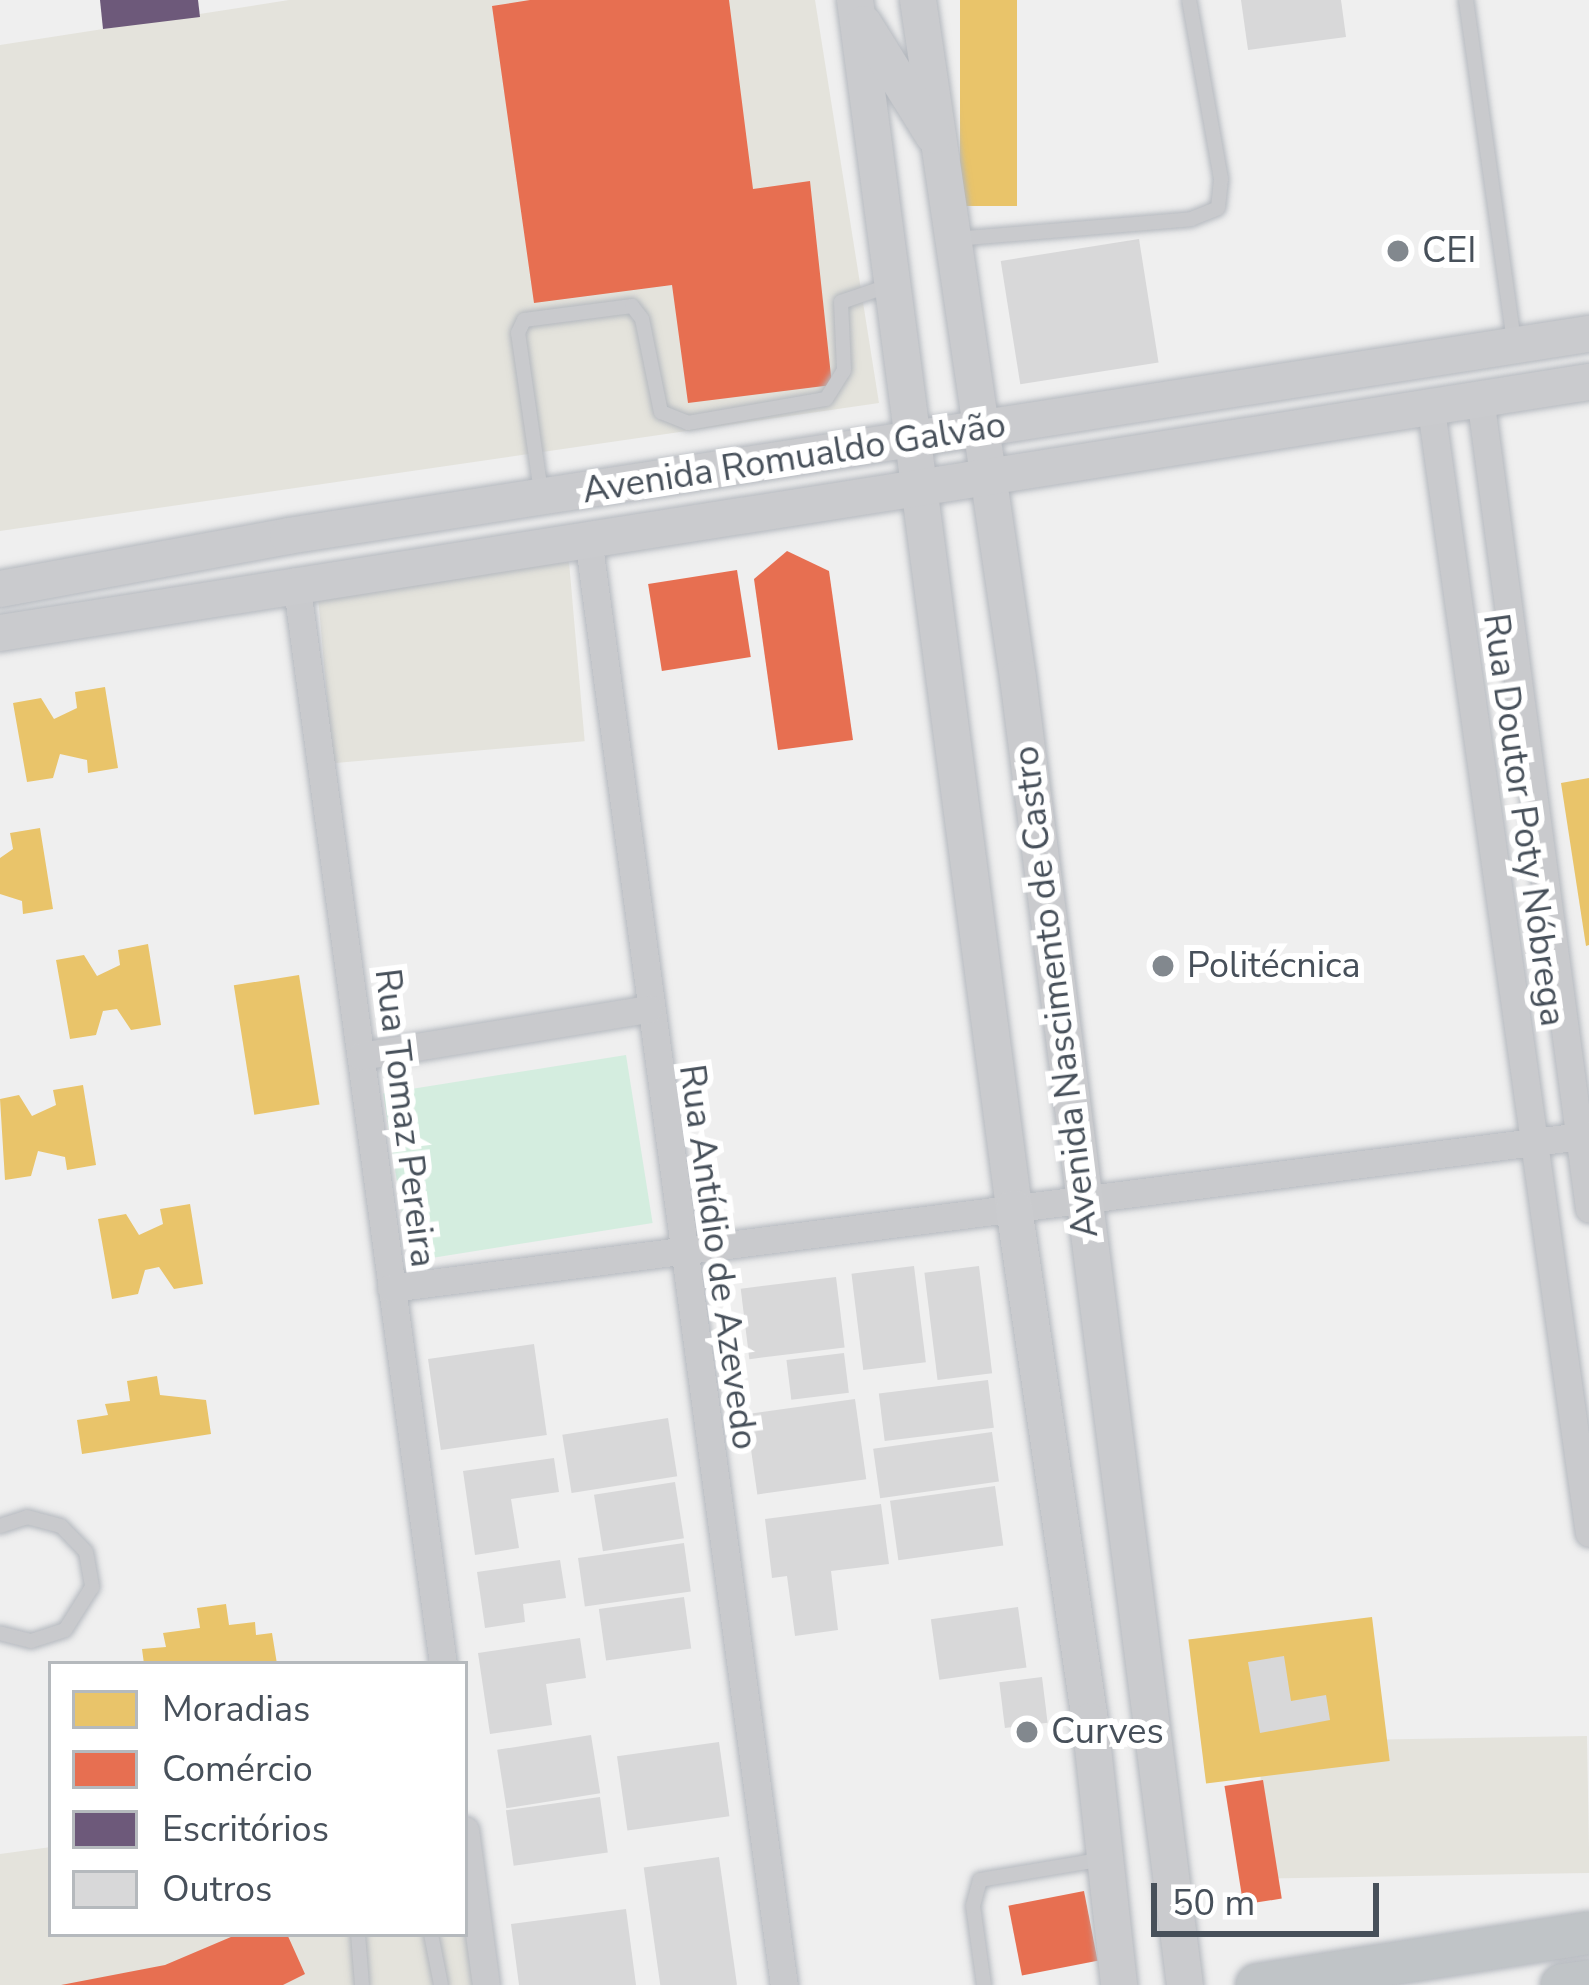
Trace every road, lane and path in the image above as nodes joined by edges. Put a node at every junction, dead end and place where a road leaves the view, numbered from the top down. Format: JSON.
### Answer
{"nodes":[{"id":1,"x":918,"y":0,"type":"edge"},
{"id":2,"x":1190,"y":0,"type":"edge"},
{"id":3,"x":1466,"y":0,"type":"edge"},
{"id":4,"x":856,"y":7,"type":"edge"},
{"id":5,"x":940,"y":148,"type":"junction"},
{"id":6,"x":955,"y":239,"type":"junction"},
{"id":7,"x":894,"y":285,"type":"junction"},
{"id":8,"x":1589,"y":334,"type":"edge"},
{"id":9,"x":1514,"y":346,"type":"junction"},
{"id":10,"x":1589,"y":382,"type":"edge"},
{"id":11,"x":1480,"y":397,"type":"junction"},
{"id":12,"x":1430,"y":402,"type":"junction"},
{"id":13,"x":984,"y":428,"type":"junction"},
{"id":14,"x":914,"y":438,"type":"junction"},
{"id":15,"x":991,"y":478,"type":"junction"},
{"id":16,"x":922,"y":491,"type":"junction"},
{"id":17,"x":542,"y":497,"type":"junction"},
{"id":18,"x":588,"y":538,"type":"junction"},
{"id":19,"x":296,"y":581,"type":"junction"},
{"id":20,"x":0,"y":590,"type":"edge"},
{"id":21,"x":0,"y":633,"type":"edge"},
{"id":22,"x":648,"y":1009,"type":"junction"},
{"id":23,"x":361,"y":1056,"type":"junction"},
{"id":24,"x":1584,"y":1136,"type":"edge"},
{"id":25,"x":1531,"y":1143,"type":"junction"},
{"id":26,"x":1081,"y":1200,"type":"junction"},
{"id":27,"x":1014,"y":1208,"type":"junction"},
{"id":28,"x":1589,"y":1209,"type":"edge"},
{"id":29,"x":680,"y":1247,"type":"junction"},
{"id":30,"x":392,"y":1288,"type":"junction"},
{"id":31,"x":1577,"y":1342,"type":"edge"},
{"id":32,"x":0,"y":1526,"type":"edge"},
{"id":33,"x":1589,"y":1533,"type":"edge"},
{"id":34,"x":0,"y":1633,"type":"edge"},
{"id":35,"x":1143,"y":1659,"type":"junction"},
{"id":36,"x":442,"y":1661,"type":"edge"},
{"id":37,"x":1090,"y":1720,"type":"junction"},
{"id":38,"x":468,"y":1852,"type":"edge"},
{"id":39,"x":1105,"y":1859,"type":"junction"},
{"id":40,"x":1589,"y":1933,"type":"edge"},
{"id":41,"x":358,"y":1937,"type":"edge"},
{"id":42,"x":432,"y":1937,"type":"edge"},
{"id":43,"x":1589,"y":1981,"type":"edge"},
{"id":44,"x":362,"y":1985,"type":"edge"},
{"id":45,"x":441,"y":1985,"type":"edge"},
{"id":46,"x":486,"y":1985,"type":"edge"},
{"id":47,"x":784,"y":1985,"type":"edge"},
{"id":48,"x":984,"y":1985,"type":"edge"},
{"id":49,"x":1118,"y":1985,"type":"edge"},
{"id":50,"x":1185,"y":1985,"type":"edge"},
{"id":51,"x":1257,"y":1985,"type":"edge"},
{"id":52,"x":1562,"y":1985,"type":"edge"}],
"edges":[{"from":1,"to":5,"type":"main road","name":"Avenida Nascimento de Castro"},
{"from":2,"to":6,"type":"lane"},
{"from":3,"to":9,"type":"lane"},
{"from":4,"to":5,"type":"main road"},
{"from":4,"to":7,"type":"main road","name":"Avenida Nascimento de Castro"},
{"from":5,"to":6,"type":"main road","name":"Avenida Nascimento de Castro"},
{"from":6,"to":13,"type":"main road","name":"Avenida Nascimento de Castro"},
{"from":7,"to":14,"type":"main road","name":"Avenida Nascimento de Castro"},
{"from":7,"to":17,"type":"lane"},
{"from":8,"to":9,"type":"main road","name":"Avenida Romualdo Galvão"},
{"from":9,"to":13,"type":"main road","name":"Avenida Romualdo Galvão"},
{"from":10,"to":11,"type":"main road","name":"Avenida Romualdo Galvão"},
{"from":11,"to":12,"type":"main road","name":"Avenida Romualdo Galvão"},
{"from":11,"to":24,"type":"street","name":"Rua Doutor Poty Nóbrega"},
{"from":12,"to":15,"type":"main road","name":"Avenida Romualdo Galvão"},
{"from":12,"to":25,"type":"street","name":"Rua Doutor Poty Nóbrega"},
{"from":13,"to":14,"type":"main road","name":"Avenida Romualdo Galvão"},
{"from":13,"to":15,"type":"main road","name":"Avenida Nascimento de Castro"},
{"from":14,"to":16,"type":"main road","name":"Avenida Nascimento de Castro"},
{"from":14,"to":17,"type":"main road","name":"Avenida Romualdo Galvão"},
{"from":15,"to":16,"type":"main road","name":"Avenida Romualdo Galvão"},
{"from":15,"to":26,"type":"main road","name":"Avenida Nascimento de Castro"},
{"from":16,"to":18,"type":"main road","name":"Avenida Romualdo Galvão"},
{"from":16,"to":27,"type":"main road","name":"Avenida Nascimento de Castro"},
{"from":17,"to":20,"type":"main road","name":"Avenida Romualdo Galvão"},
{"from":18,"to":19,"type":"main road","name":"Avenida Romualdo Galvão"},
{"from":18,"to":22,"type":"street","name":"Rua Antídio de Azevedo"},
{"from":19,"to":21,"type":"main road","name":"Avenida Romualdo Galvão"},
{"from":19,"to":23,"type":"street","name":"Rua Tomaz Pereira"},
{"from":22,"to":23,"type":"street"},
{"from":22,"to":29,"type":"street","name":"Rua Antídio de Azevedo"},
{"from":23,"to":30,"type":"street","name":"Rua Tomaz Pereira"},
{"from":24,"to":25,"type":"street"},
{"from":24,"to":28,"type":"street","name":"Rua Doutor Poty Nóbrega"},
{"from":25,"to":26,"type":"street"},
{"from":25,"to":31,"type":"street","name":"Rua Doutor Poty Nóbrega"},
{"from":26,"to":27,"type":"street"},
{"from":26,"to":35,"type":"main road","name":"Avenida Nascimento de Castro"},
{"from":27,"to":29,"type":"street"},
{"from":27,"to":37,"type":"main road","name":"Avenida Nascimento de Castro"},
{"from":29,"to":30,"type":"street"},
{"from":29,"to":47,"type":"street","name":"Rua Antídio de Azevedo"},
{"from":30,"to":36,"type":"street","name":"Rua Tomaz Pereira"},
{"from":31,"to":33,"type":"street","name":"Rua Doutor Poty Nóbrega"},
{"from":32,"to":34,"type":"lane"},
{"from":35,"to":37,"type":"main road"},
{"from":35,"to":50,"type":"main road","name":"Avenida Nascimento de Castro"},
{"from":37,"to":39,"type":"main road","name":"Avenida Nascimento de Castro"},
{"from":38,"to":46,"type":"street"},
{"from":39,"to":48,"type":"lane"},
{"from":39,"to":49,"type":"main road","name":"Avenida Nascimento de Castro"},
{"from":40,"to":51,"type":"highway"},
{"from":41,"to":44,"type":"lane"},
{"from":42,"to":45,"type":"lane"},
{"from":43,"to":52,"type":"highway"}]}
